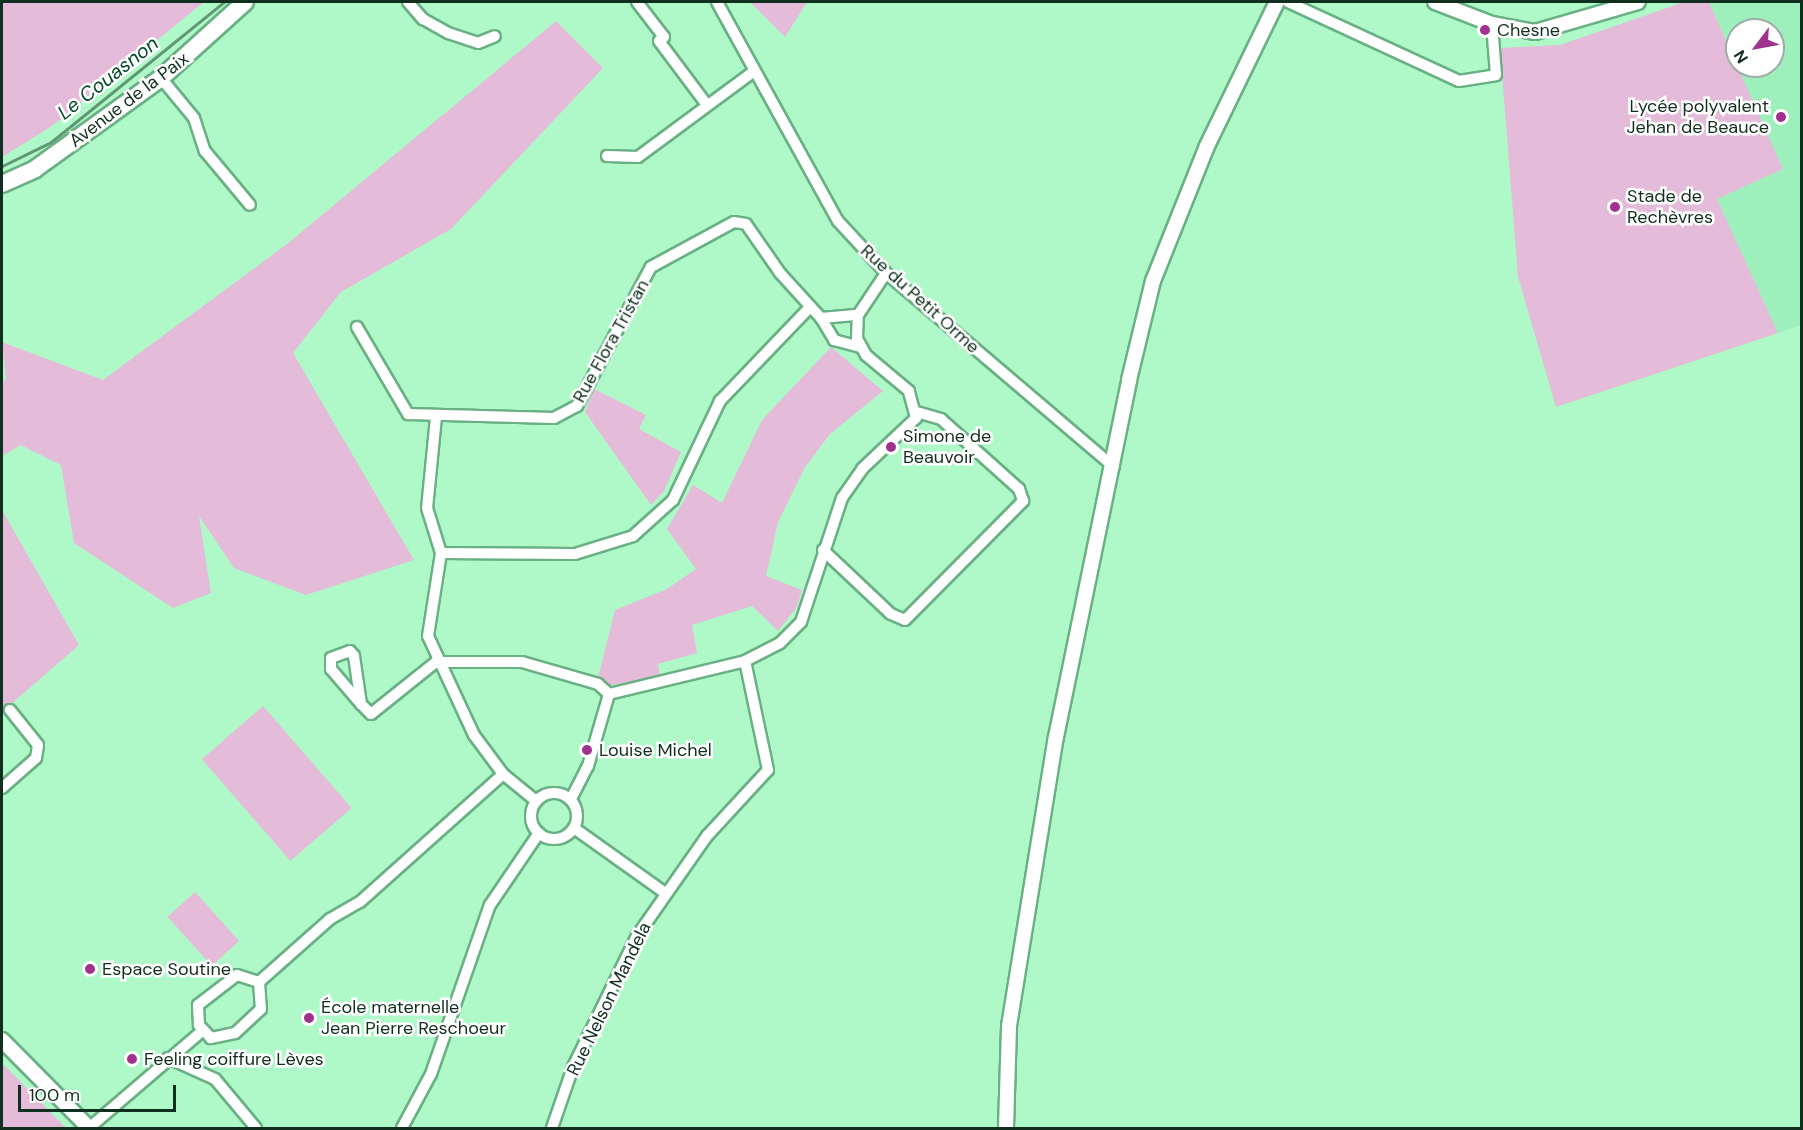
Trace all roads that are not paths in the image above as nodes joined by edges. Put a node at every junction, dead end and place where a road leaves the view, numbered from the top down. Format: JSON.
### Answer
{"nodes":[{"id":1,"x":245,"y":2,"type":"edge"},
{"id":2,"x":408,"y":2,"type":"edge"},
{"id":3,"x":637,"y":2,"type":"edge"},
{"id":4,"x":717,"y":2,"type":"edge"},
{"id":5,"x":1276,"y":2,"type":"edge"},
{"id":6,"x":1288,"y":2,"type":"edge"},
{"id":7,"x":1435,"y":2,"type":"edge"},
{"id":8,"x":1638,"y":2,"type":"edge"},
{"id":9,"x":1492,"y":24,"type":"junction"},
{"id":10,"x":495,"y":36,"type":"dead end"},
{"id":11,"x":753,"y":72,"type":"junction"},
{"id":12,"x":161,"y":78,"type":"junction"},
{"id":13,"x":707,"y":105,"type":"junction"},
{"id":14,"x":607,"y":156,"type":"dead end"},
{"id":15,"x":2,"y":184,"type":"edge"},
{"id":16,"x":250,"y":205,"type":"dead end"},
{"id":17,"x":886,"y":273,"type":"junction"},
{"id":18,"x":810,"y":307,"type":"junction"},
{"id":19,"x":858,"y":315,"type":"junction"},
{"id":20,"x":821,"y":318,"type":"junction"},
{"id":21,"x":357,"y":327,"type":"dead end"},
{"id":22,"x":860,"y":347,"type":"junction"},
{"id":23,"x":916,"y":412,"type":"junction"},
{"id":24,"x":436,"y":417,"type":"junction"},
{"id":25,"x":1114,"y":467,"type":"junction"},
{"id":26,"x":823,"y":550,"type":"junction"},
{"id":27,"x":441,"y":553,"type":"junction"},
{"id":28,"x":436,"y":662,"type":"junction"},
{"id":29,"x":745,"y":662,"type":"junction"},
{"id":30,"x":609,"y":694,"type":"junction"},
{"id":31,"x":361,"y":704,"type":"junction"},
{"id":32,"x":10,"y":710,"type":"dead end"},
{"id":33,"x":503,"y":774,"type":"junction"},
{"id":34,"x":2,"y":788,"type":"edge"},
{"id":35,"x":571,"y":799,"type":"junction"},
{"id":36,"x":536,"y":801,"type":"junction"},
{"id":37,"x":574,"y":828,"type":"junction"},
{"id":38,"x":539,"y":833,"type":"junction"},
{"id":39,"x":665,"y":893,"type":"junction"},
{"id":40,"x":259,"y":982,"type":"junction"},
{"id":41,"x":202,"y":1031,"type":"junction"},
{"id":42,"x":2,"y":1040,"type":"edge"},
{"id":43,"x":168,"y":1058,"type":"junction"},
{"id":44,"x":86,"y":1125,"type":"edge"},
{"id":45,"x":256,"y":1128,"type":"edge"},
{"id":46,"x":402,"y":1128,"type":"edge"},
{"id":47,"x":552,"y":1128,"type":"edge"},
{"id":48,"x":1006,"y":1128,"type":"edge"}],
"edges":[{"from":1,"to":12,"type":"main road","name":"Avenue de la Paix"},
{"from":2,"to":10,"type":"street"},
{"from":3,"to":13,"type":"street"},
{"from":4,"to":11,"type":"street","name":"Rue du Petit Orme"},
{"from":5,"to":25,"type":"street"},
{"from":6,"to":9,"type":"street"},
{"from":7,"to":9,"type":"street"},
{"from":8,"to":9,"type":"street"},
{"from":11,"to":13,"type":"street"},
{"from":11,"to":17,"type":"street","name":"Rue du Petit Orme"},
{"from":12,"to":15,"type":"main road","name":"Avenue de la Paix"},
{"from":12,"to":16,"type":"street"},
{"from":13,"to":14,"type":"street"},
{"from":17,"to":19,"type":"street"},
{"from":17,"to":25,"type":"street","name":"Rue du Petit Orme"},
{"from":18,"to":20,"type":"street","name":"Rue Flora Tristan"},
{"from":18,"to":24,"type":"street","name":"Rue Flora Tristan"},
{"from":18,"to":27,"type":"street"},
{"from":19,"to":20,"type":"street"},
{"from":19,"to":22,"type":"street"},
{"from":20,"to":22,"type":"street","name":"Rue Flora Tristan"},
{"from":21,"to":24,"type":"street","name":"Rue Flora Tristan"},
{"from":22,"to":23,"type":"street"},
{"from":23,"to":26,"type":"street"},
{"from":23,"to":26,"type":"street"},
{"from":24,"to":27,"type":"street"},
{"from":25,"to":48,"type":"street"},
{"from":26,"to":29,"type":"street"},
{"from":27,"to":28,"type":"street"},
{"from":28,"to":30,"type":"street"},
{"from":28,"to":31,"type":"street"},
{"from":28,"to":33,"type":"street"},
{"from":29,"to":30,"type":"street"},
{"from":29,"to":39,"type":"street","name":"Rue Nelson Mandela"},
{"from":30,"to":35,"type":"street"},
{"from":31,"to":31,"type":"street"},
{"from":32,"to":34,"type":"street"},
{"from":33,"to":36,"type":"street"},
{"from":33,"to":40,"type":"street"},
{"from":35,"to":36,"type":"street"},
{"from":35,"to":37,"type":"street"},
{"from":36,"to":38,"type":"street"},
{"from":37,"to":38,"type":"street"},
{"from":37,"to":39,"type":"street"},
{"from":38,"to":46,"type":"street"},
{"from":39,"to":47,"type":"street","name":"Rue Nelson Mandela"},
{"from":40,"to":41,"type":"street"},
{"from":40,"to":41,"type":"street"},
{"from":41,"to":43,"type":"street"},
{"from":42,"to":44,"type":"street"},
{"from":43,"to":44,"type":"street"},
{"from":43,"to":45,"type":"street"}]}
